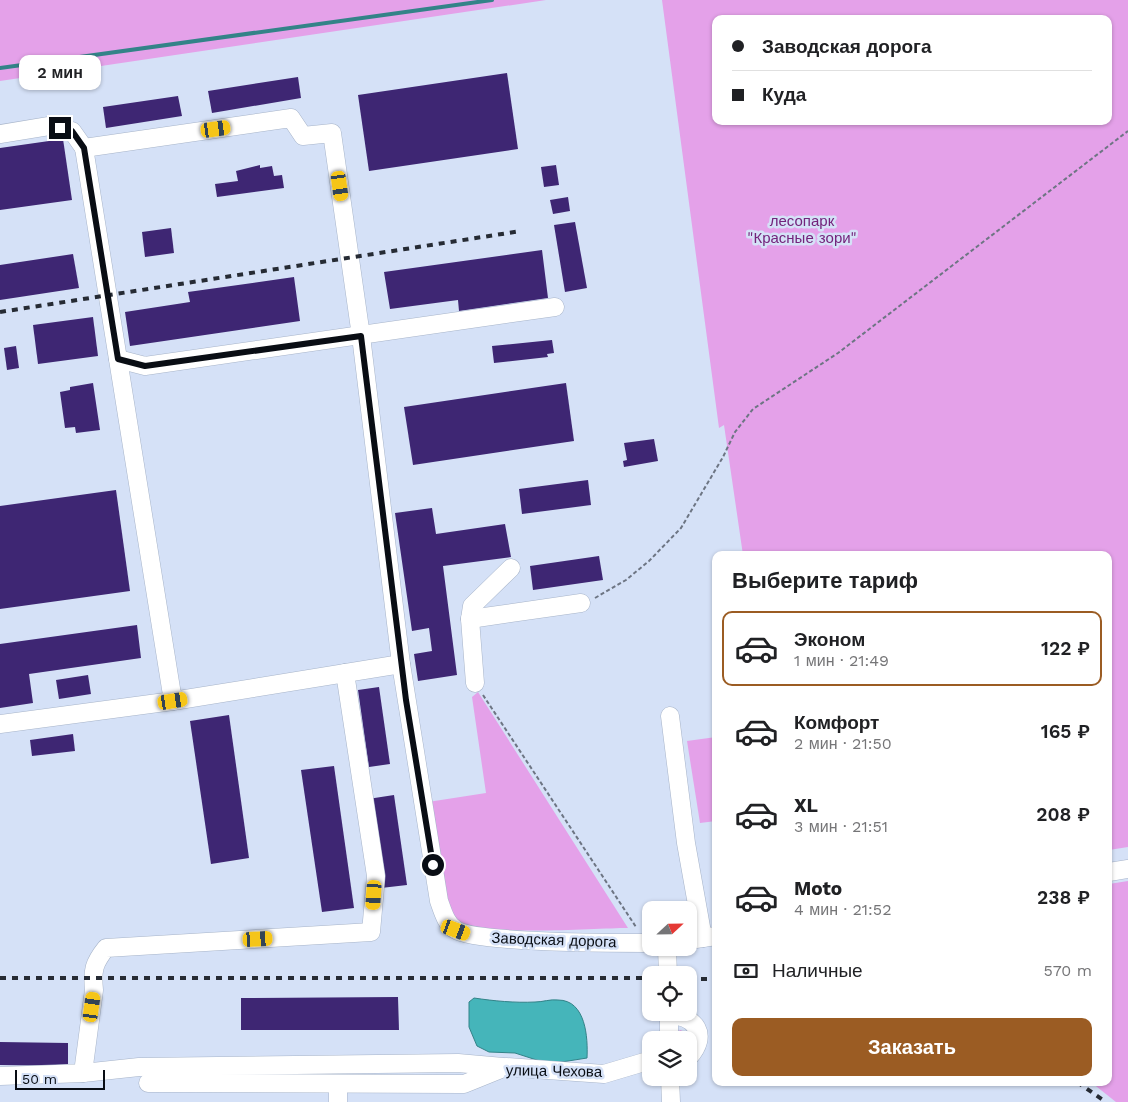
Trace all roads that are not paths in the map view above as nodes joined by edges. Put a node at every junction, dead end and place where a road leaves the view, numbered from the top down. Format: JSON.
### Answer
{"nodes":[{"id":1,"x":0,"y":134,"type":"edge"},
{"id":2,"x":84,"y":148,"type":"junction"},
{"id":3,"x":556,"y":307,"type":"dead end"},
{"id":4,"x":361,"y":336,"type":"junction"},
{"id":5,"x":118,"y":359,"type":"junction"},
{"id":6,"x":511,"y":568,"type":"dead end"},
{"id":7,"x":581,"y":603,"type":"road end"},
{"id":8,"x":470,"y":619,"type":"junction"},
{"id":9,"x":401,"y":664,"type":"junction"},
{"id":10,"x":346,"y":673,"type":"junction"},
{"id":11,"x":475,"y":683,"type":"road end"},
{"id":12,"x":173,"y":701,"type":"junction"},
{"id":13,"x":670,"y":716,"type":"dead end"},
{"id":14,"x":0,"y":724,"type":"edge"},
{"id":15,"x":1128,"y":869,"type":"edge"},
{"id":16,"x":1112,"y":872,"type":"edge"},
{"id":17,"x":703,"y":938,"type":"edge"},
{"id":18,"x":642,"y":943,"type":"edge"},
{"id":19,"x":690,"y":1021,"type":"edge"},
{"id":20,"x":697,"y":1045,"type":"edge"},
{"id":21,"x":642,"y":1063,"type":"edge"},
{"id":22,"x":506,"y":1067,"type":"junction"},
{"id":23,"x":84,"y":1073,"type":"junction"},
{"id":24,"x":0,"y":1076,"type":"edge"},
{"id":25,"x":148,"y":1083,"type":"dead end"},
{"id":26,"x":670,"y":1086,"type":"edge"},
{"id":27,"x":338,"y":1094,"type":"edge"},
{"id":28,"x":671,"y":1102,"type":"edge"}],
"edges":[{"from":1,"to":2,"type":"street"},
{"from":2,"to":4,"type":"street","name":"Заводская дорога"},
{"from":2,"to":5,"type":"street"},
{"from":3,"to":4,"type":"street"},
{"from":4,"to":5,"type":"street"},
{"from":4,"to":9,"type":"street","name":"Заводская дорога"},
{"from":5,"to":12,"type":"street"},
{"from":6,"to":8,"type":"street"},
{"from":7,"to":8,"type":"street"},
{"from":8,"to":11,"type":"street"},
{"from":9,"to":10,"type":"street"},
{"from":9,"to":18,"type":"street","name":"Заводская дорога"},
{"from":10,"to":12,"type":"street"},
{"from":10,"to":23,"type":"street"},
{"from":12,"to":14,"type":"street"},
{"from":13,"to":17,"type":"street"},
{"from":15,"to":16,"type":"street"},
{"from":19,"to":20,"type":"street"},
{"from":21,"to":22,"type":"street","name":"улица Чехова"},
{"from":22,"to":23,"type":"street"},
{"from":22,"to":27,"type":"street","name":"улица Чехова"},
{"from":23,"to":24,"type":"street"},
{"from":25,"to":27,"type":"street","name":"улица Чехова"},
{"from":26,"to":28,"type":"street"}]}
